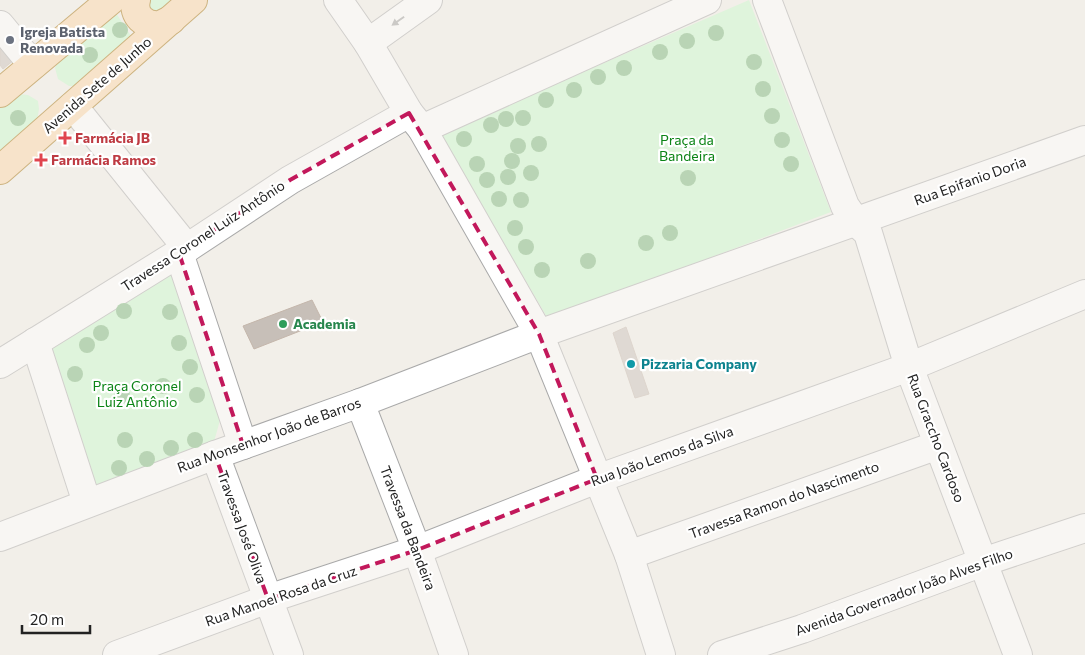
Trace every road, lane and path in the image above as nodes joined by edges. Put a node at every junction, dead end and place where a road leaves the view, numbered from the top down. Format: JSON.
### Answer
{"nodes":[{"id":1,"x":111,"y":0,"type":"edge"},
{"id":2,"x":136,"y":0,"type":"edge"},
{"id":3,"x":193,"y":0,"type":"edge"},
{"id":4,"x":338,"y":0,"type":"edge"},
{"id":5,"x":428,"y":0,"type":"edge"},
{"id":6,"x":707,"y":0,"type":"edge"},
{"id":7,"x":767,"y":0,"type":"edge"},
{"id":8,"x":171,"y":20,"type":"junction"},
{"id":9,"x":0,"y":25,"type":"edge"},
{"id":10,"x":368,"y":43,"type":"junction"},
{"id":11,"x":33,"y":65,"type":"junction"},
{"id":12,"x":0,"y":92,"type":"edge"},
{"id":13,"x":73,"y":106,"type":"junction"},
{"id":14,"x":416,"y":121,"type":"junction"},
{"id":15,"x":1085,"y":140,"type":"edge"},
{"id":16,"x":0,"y":170,"type":"edge"},
{"id":17,"x":856,"y":222,"type":"junction"},
{"id":18,"x":183,"y":251,"type":"junction"},
{"id":19,"x":1085,"y":294,"type":"edge"},
{"id":20,"x":539,"y":334,"type":"junction"},
{"id":21,"x":35,"y":342,"type":"junction"},
{"id":22,"x":0,"y":364,"type":"edge"},
{"id":23,"x":909,"y":367,"type":"junction"},
{"id":24,"x":360,"y":403,"type":"junction"},
{"id":25,"x":938,"y":445,"type":"junction"},
{"id":26,"x":244,"y":446,"type":"junction"},
{"id":27,"x":215,"y":454,"type":"junction"},
{"id":28,"x":597,"y":479,"type":"junction"},
{"id":29,"x":88,"y":503,"type":"junction"},
{"id":30,"x":1085,"y":528,"type":"edge"},
{"id":31,"x":0,"y":537,"type":"edge"},
{"id":32,"x":417,"y":550,"type":"junction"},
{"id":33,"x":629,"y":555,"type":"junction"},
{"id":34,"x":983,"y":562,"type":"junction"},
{"id":35,"x":268,"y":599,"type":"junction"},
{"id":36,"x":802,"y":630,"type":"junction"},
{"id":37,"x":117,"y":655,"type":"edge"},
{"id":38,"x":288,"y":655,"type":"edge"},
{"id":39,"x":454,"y":655,"type":"edge"},
{"id":40,"x":661,"y":655,"type":"edge"},
{"id":41,"x":722,"y":655,"type":"edge"},
{"id":42,"x":782,"y":655,"type":"edge"},
{"id":43,"x":1018,"y":655,"type":"edge"}],
"edges":[{"from":1,"to":11,"type":"main road"},
{"from":2,"to":8,"type":"main road"},
{"from":3,"to":8,"type":"main road","name":"Avenida Sete de Junho"},
{"from":4,"to":10,"type":"street"},
{"from":5,"to":10,"type":"street","one_way":true},
{"from":6,"to":14,"type":"street"},
{"from":7,"to":17,"type":"street"},
{"from":8,"to":13,"type":"main road","name":"Avenida Sete de Junho"},
{"from":9,"to":11,"type":"street"},
{"from":10,"to":14,"type":"street"},
{"from":11,"to":12,"type":"main road"},
{"from":13,"to":16,"type":"main road","name":"Avenida Sete de Junho"},
{"from":13,"to":18,"type":"street"},
{"from":14,"to":18,"type":"street","name":"Travessa Coronel Luiz Antônio"},
{"from":14,"to":20,"type":"street"},
{"from":15,"to":17,"type":"street","name":"Rua Epifanio Doria"},
{"from":17,"to":20,"type":"street"},
{"from":17,"to":23,"type":"street","name":"Rua Graccho Cardoso"},
{"from":18,"to":21,"type":"street","name":"Travessa Coronel Luiz Antônio"},
{"from":18,"to":26,"type":"street"},
{"from":19,"to":23,"type":"street","name":"Rua João Lemos da Silva"},
{"from":20,"to":24,"type":"street","name":"Rua Monsenhor João de Barros"},
{"from":20,"to":28,"type":"street"},
{"from":21,"to":22,"type":"street","name":"Travessa Coronel Luiz Antônio"},
{"from":21,"to":29,"type":"street"},
{"from":23,"to":25,"type":"street","name":"Rua Graccho Cardoso"},
{"from":23,"to":28,"type":"street","name":"Rua João Lemos da Silva"},
{"from":24,"to":26,"type":"street","name":"Rua Monsenhor João de Barros"},
{"from":24,"to":32,"type":"street","name":"Travessa da Bandeira"},
{"from":25,"to":33,"type":"street","name":"Travessa Ramon do Nascimento"},
{"from":25,"to":34,"type":"street","name":"Rua Graccho Cardoso"},
{"from":26,"to":27,"type":"street","name":"Rua Monsenhor João de Barros"},
{"from":27,"to":29,"type":"street","name":"Rua Monsenhor João de Barros"},
{"from":27,"to":35,"type":"street","name":"Travessa José Oliva"},
{"from":28,"to":32,"type":"street","name":"Rua João Lemos da Silva"},
{"from":28,"to":33,"type":"street"},
{"from":29,"to":31,"type":"street","name":"Rua Monsenhor João de Barros"},
{"from":30,"to":34,"type":"street","name":"Avenida Governador João Alves Filho"},
{"from":32,"to":35,"type":"street","name":"Rua Manoel Rosa da Cruz"},
{"from":32,"to":39,"type":"street","name":"Travessa da Bandeira"},
{"from":33,"to":40,"type":"street"},
{"from":34,"to":36,"type":"street","name":"Avenida Governador João Alves Filho"},
{"from":34,"to":43,"type":"street","name":"Rua Graccho Cardoso"},
{"from":35,"to":37,"type":"street","name":"Rua Manoel Rosa da Cruz"},
{"from":35,"to":38,"type":"street","name":"Travessa José Oliva"},
{"from":36,"to":41,"type":"street","name":"Avenida Governador João Alves Filho"},
{"from":36,"to":42,"type":"street"}]}
